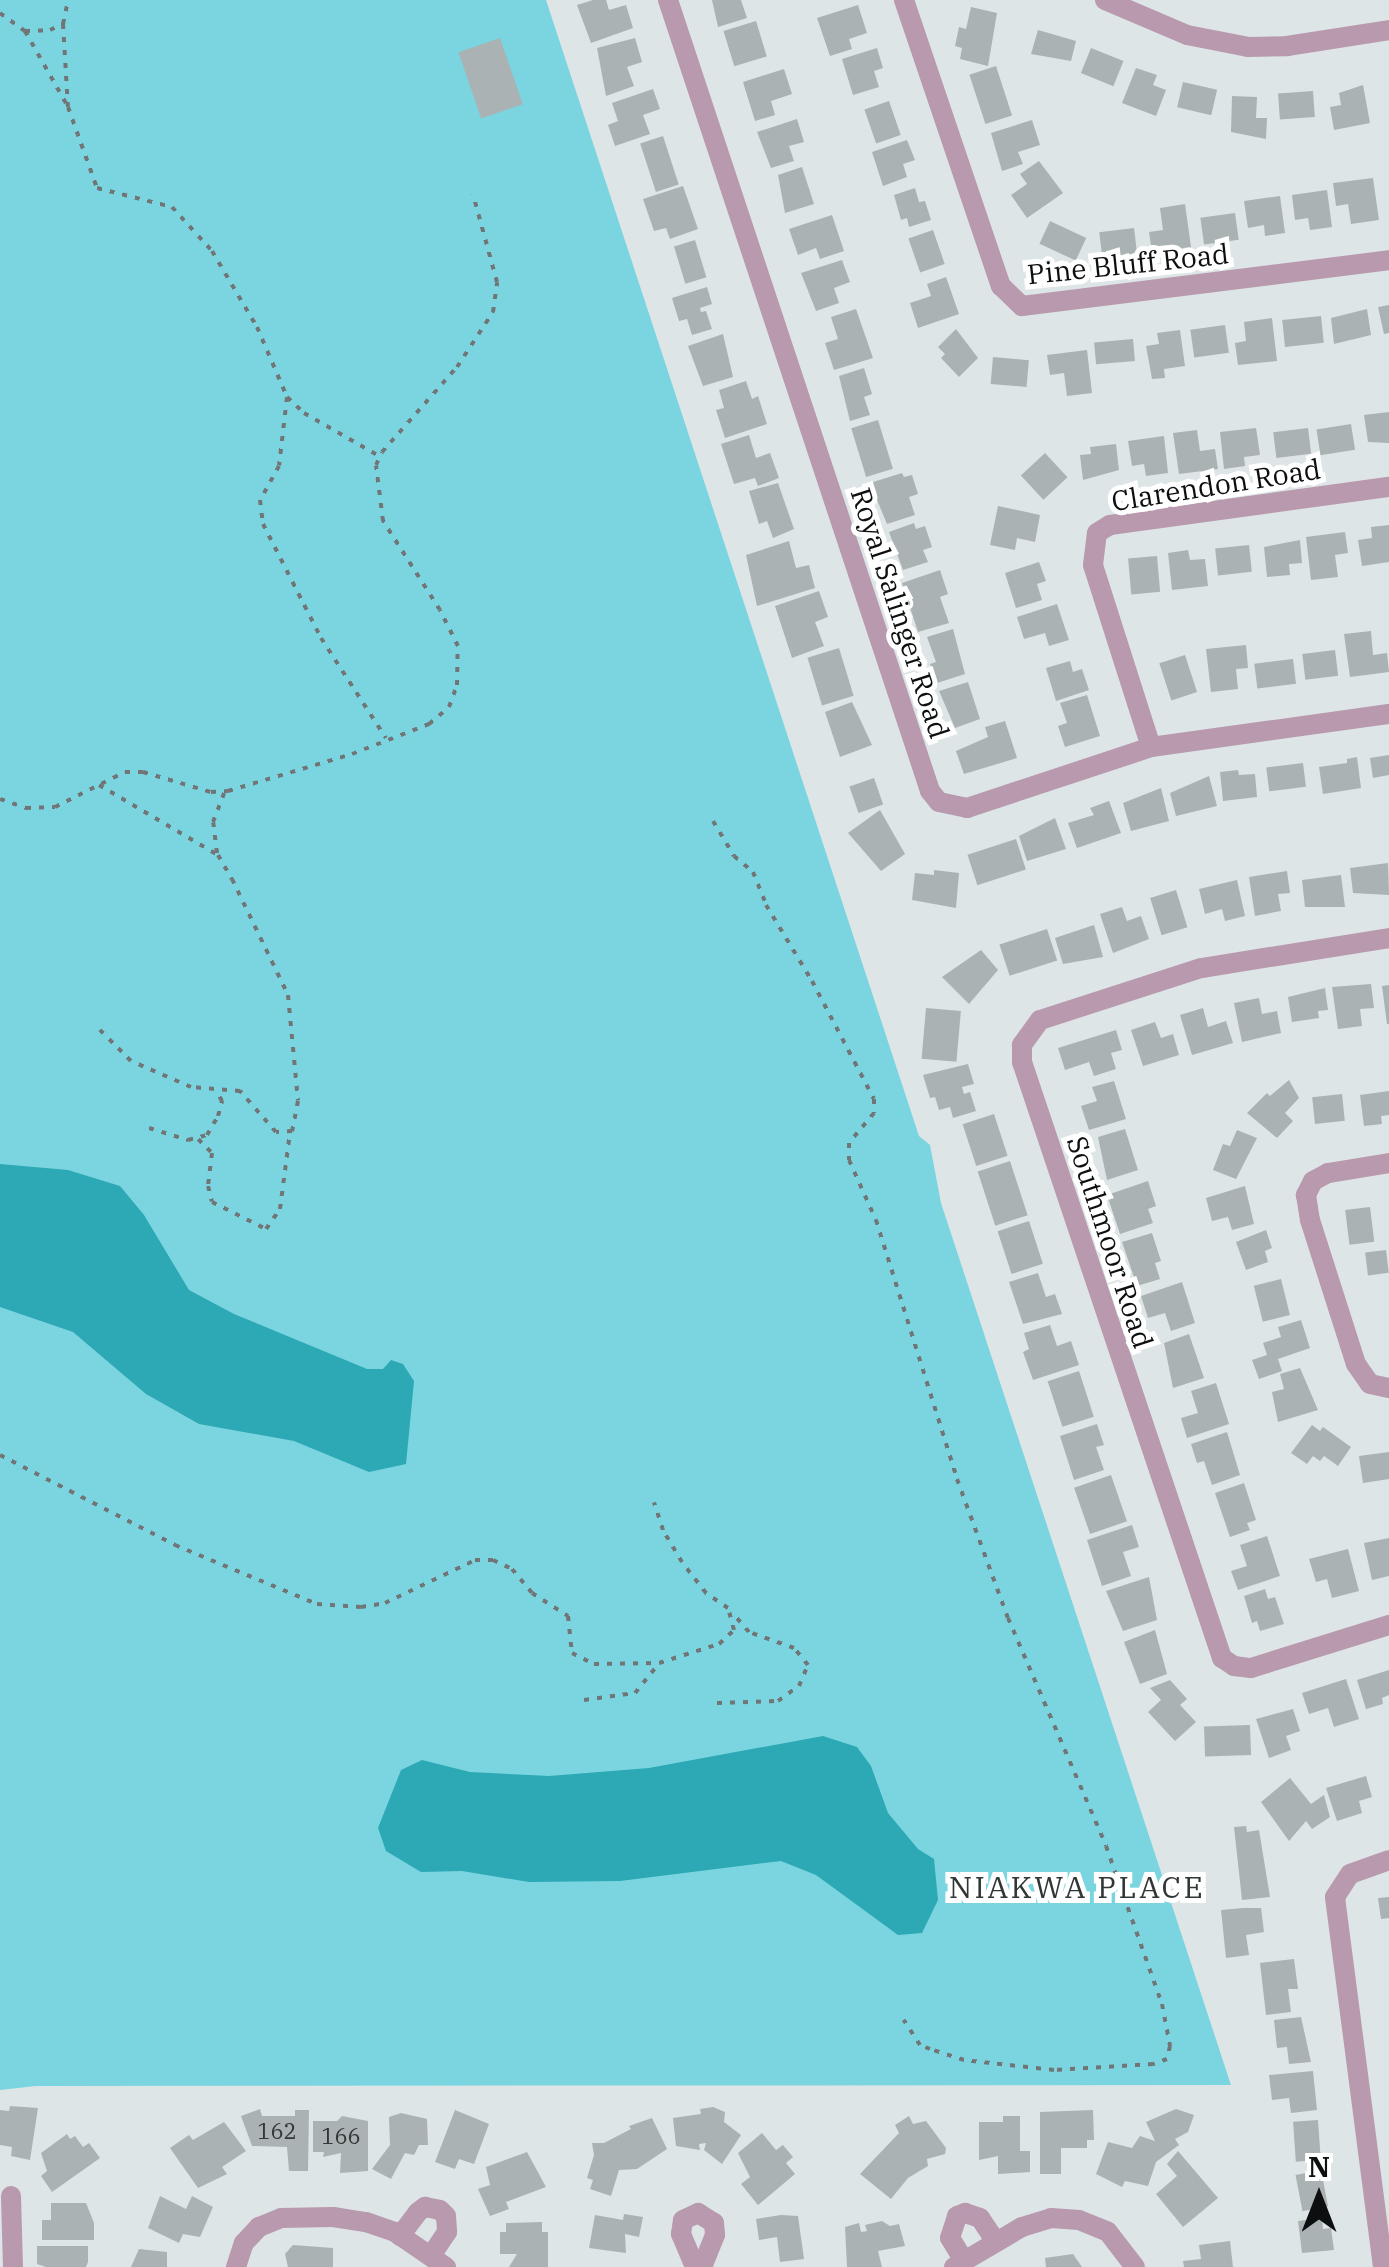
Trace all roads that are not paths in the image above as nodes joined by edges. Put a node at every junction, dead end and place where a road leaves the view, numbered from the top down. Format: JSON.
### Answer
{"nodes":[{"id":1,"x":668,"y":0,"type":"edge"},
{"id":2,"x":904,"y":0,"type":"edge"},
{"id":3,"x":1106,"y":0,"type":"edge"},
{"id":4,"x":1389,"y":30,"type":"edge"},
{"id":5,"x":1389,"y":260,"type":"edge"},
{"id":6,"x":1389,"y":487,"type":"edge"},
{"id":7,"x":1389,"y":714,"type":"edge"},
{"id":8,"x":1152,"y":748,"type":"junction"},
{"id":9,"x":1389,"y":938,"type":"edge"},
{"id":10,"x":1389,"y":1163,"type":"edge"},
{"id":11,"x":1389,"y":1388,"type":"edge"},
{"id":12,"x":1389,"y":1624,"type":"edge"},
{"id":13,"x":1389,"y":1860,"type":"edge"},
{"id":14,"x":10,"y":2196,"type":"dead end"},
{"id":15,"x":400,"y":2236,"type":"junction"},
{"id":16,"x":996,"y":2242,"type":"junction"},
{"id":17,"x":438,"y":2261,"type":"edge"},
{"id":18,"x":959,"y":2264,"type":"edge"},
{"id":19,"x":13,"y":2267,"type":"edge"},
{"id":20,"x":236,"y":2267,"type":"edge"},
{"id":21,"x":695,"y":2267,"type":"edge"},
{"id":22,"x":702,"y":2267,"type":"edge"},
{"id":23,"x":1135,"y":2267,"type":"edge"},
{"id":24,"x":1383,"y":2267,"type":"edge"}],
"edges":[{"from":1,"to":8,"type":"street","name":"Royal Salinger Road"},
{"from":2,"to":5,"type":"street","name":"Pine Bluff Road"},
{"from":3,"to":4,"type":"street"},
{"from":6,"to":8,"type":"street","name":"Clarendon Road"},
{"from":7,"to":8,"type":"street","name":"Royal Salinger Road"},
{"from":9,"to":12,"type":"street","name":"Southmoor Road"},
{"from":10,"to":11,"type":"street"},
{"from":13,"to":24,"type":"street"},
{"from":14,"to":19,"type":"street"},
{"from":15,"to":17,"type":"street"},
{"from":15,"to":17,"type":"street"},
{"from":15,"to":20,"type":"street"},
{"from":16,"to":18,"type":"street"},
{"from":16,"to":18,"type":"street"},
{"from":16,"to":23,"type":"street"},
{"from":21,"to":22,"type":"street"}]}
